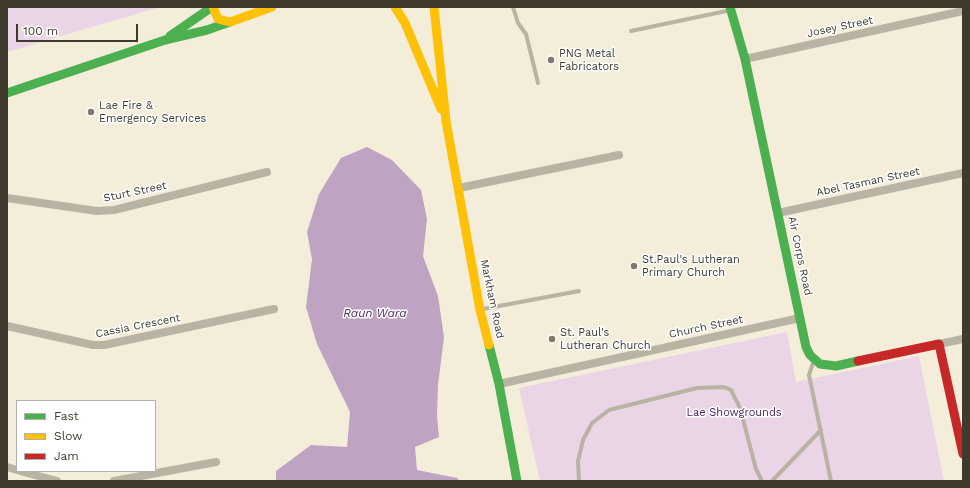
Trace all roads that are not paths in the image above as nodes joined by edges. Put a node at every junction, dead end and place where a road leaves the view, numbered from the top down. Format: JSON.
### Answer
{"nodes":[{"id":1,"x":213,"y":7,"type":"edge"},
{"id":2,"x":240,"y":7,"type":"edge"},
{"id":3,"x":272,"y":7,"type":"edge"},
{"id":4,"x":395,"y":7,"type":"edge"},
{"id":5,"x":434,"y":7,"type":"edge"},
{"id":6,"x":513,"y":7,"type":"edge"},
{"id":7,"x":733,"y":8,"type":"edge"},
{"id":8,"x":963,"y":11,"type":"edge"},
{"id":9,"x":234,"y":21,"type":"junction"},
{"id":10,"x":632,"y":31,"type":"dead end"},
{"id":11,"x":165,"y":40,"type":"junction"},
{"id":12,"x":745,"y":59,"type":"junction"},
{"id":13,"x":538,"y":83,"type":"dead end"},
{"id":14,"x":7,"y":93,"type":"edge"},
{"id":15,"x":446,"y":121,"type":"junction"},
{"id":16,"x":619,"y":155,"type":"dead end"},
{"id":17,"x":267,"y":172,"type":"dead end"},
{"id":18,"x":963,"y":173,"type":"edge"},
{"id":19,"x":459,"y":188,"type":"junction"},
{"id":20,"x":7,"y":198,"type":"edge"},
{"id":21,"x":778,"y":213,"type":"junction"},
{"id":22,"x":579,"y":291,"type":"dead end"},
{"id":23,"x":274,"y":309,"type":"dead end"},
{"id":24,"x":480,"y":310,"type":"junction"},
{"id":25,"x":800,"y":318,"type":"junction"},
{"id":26,"x":7,"y":326,"type":"edge"},
{"id":27,"x":963,"y":339,"type":"edge"},
{"id":28,"x":939,"y":344,"type":"junction"},
{"id":29,"x":814,"y":359,"type":"junction"},
{"id":30,"x":499,"y":384,"type":"junction"},
{"id":31,"x":821,"y":430,"type":"junction"},
{"id":32,"x":961,"y":436,"type":"edge"},
{"id":33,"x":963,"y":454,"type":"edge"},
{"id":34,"x":216,"y":462,"type":"dead end"},
{"id":35,"x":24,"y":472,"type":"edge"},
{"id":36,"x":56,"y":481,"type":"edge"},
{"id":37,"x":114,"y":481,"type":"edge"},
{"id":38,"x":518,"y":481,"type":"edge"},
{"id":39,"x":579,"y":481,"type":"edge"},
{"id":40,"x":762,"y":481,"type":"edge"},
{"id":41,"x":772,"y":481,"type":"edge"},
{"id":42,"x":831,"y":481,"type":"edge"}],
"edges":[{"from":1,"to":9,"type":"main road"},
{"from":1,"to":11,"type":"main road"},
{"from":2,"to":9,"type":"main road"},
{"from":3,"to":9,"type":"main road"},
{"from":4,"to":15,"type":"main road","name":"Markham Road"},
{"from":5,"to":15,"type":"main road","name":"Markham Road"},
{"from":6,"to":13,"type":"lane"},
{"from":7,"to":10,"type":"lane"},
{"from":7,"to":12,"type":"main road","name":"Air Corps Road"},
{"from":8,"to":12,"type":"street","name":"Josey Street"},
{"from":9,"to":11,"type":"main road"},
{"from":11,"to":14,"type":"main road"},
{"from":12,"to":21,"type":"main road","name":"Air Corps Road"},
{"from":15,"to":19,"type":"main road","name":"Markham Road"},
{"from":16,"to":19,"type":"street"},
{"from":17,"to":20,"type":"street","name":"Sturt Street"},
{"from":18,"to":21,"type":"street","name":"Abel Tasman Street"},
{"from":19,"to":24,"type":"main road","name":"Markham Road"},
{"from":21,"to":25,"type":"main road","name":"Air Corps Road"},
{"from":22,"to":24,"type":"lane"},
{"from":23,"to":26,"type":"street","name":"Cassia Crescent"},
{"from":24,"to":30,"type":"main road","name":"Markham Road"},
{"from":25,"to":29,"type":"main road","name":"Air Corps Road"},
{"from":25,"to":30,"type":"street","name":"Church Street"},
{"from":27,"to":28,"type":"street"},
{"from":28,"to":29,"type":"main road"},
{"from":28,"to":32,"type":"main road"},
{"from":29,"to":31,"type":"lane"},
{"from":30,"to":38,"type":"main road","name":"Markham Road"},
{"from":31,"to":41,"type":"lane"},
{"from":31,"to":42,"type":"lane"},
{"from":32,"to":33,"type":"main road"},
{"from":34,"to":37,"type":"street"},
{"from":35,"to":36,"type":"street"},
{"from":39,"to":40,"type":"lane"}]}
